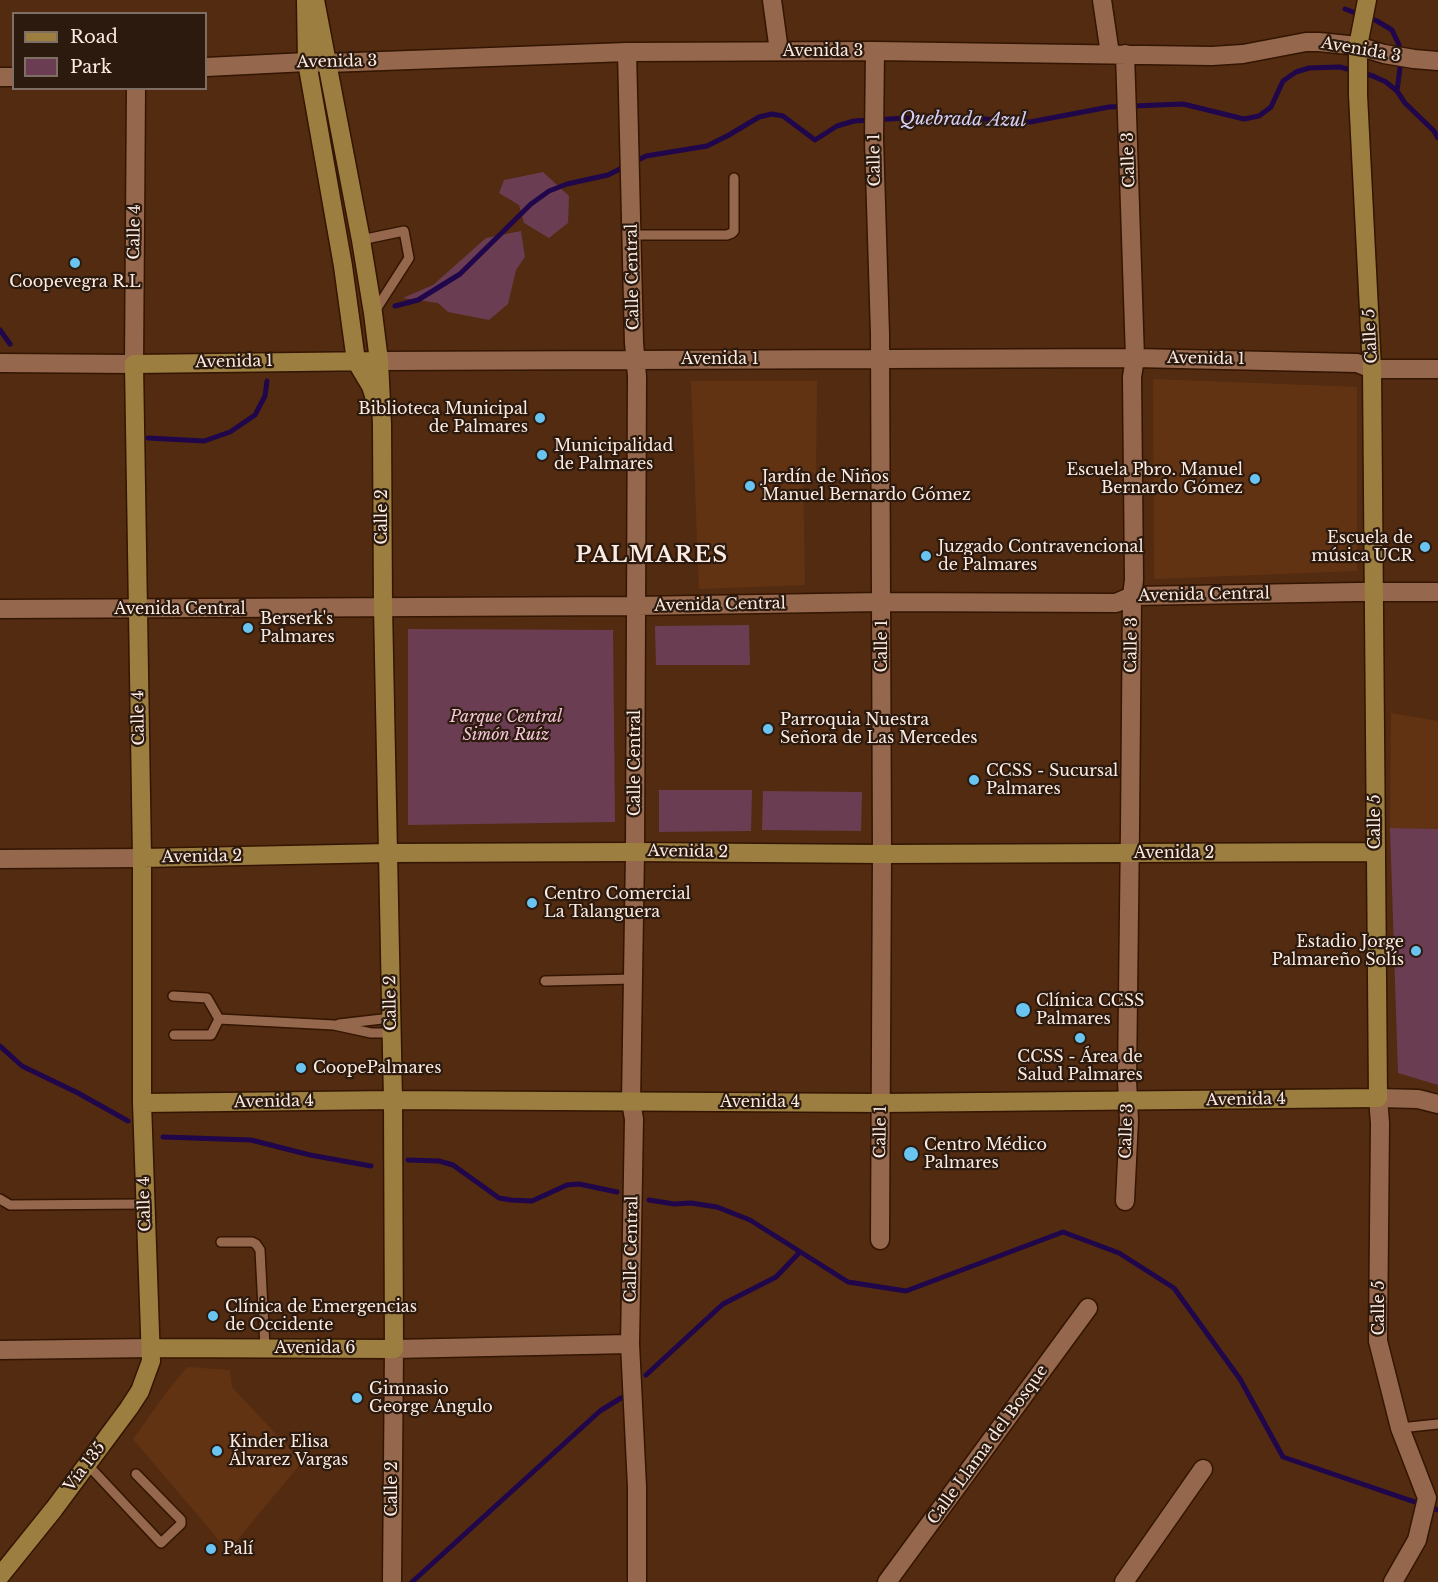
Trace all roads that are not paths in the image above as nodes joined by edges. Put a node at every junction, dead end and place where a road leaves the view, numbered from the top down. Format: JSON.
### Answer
{"nodes":[{"id":1,"x":306,"y":0,"type":"edge"},
{"id":2,"x":315,"y":0,"type":"edge"},
{"id":3,"x":772,"y":0,"type":"edge"},
{"id":4,"x":1102,"y":0,"type":"edge"},
{"id":5,"x":1366,"y":2,"type":"edge"},
{"id":6,"x":1358,"y":46,"type":"junction"},
{"id":7,"x":779,"y":51,"type":"junction"},
{"id":8,"x":875,"y":51,"type":"junction"},
{"id":9,"x":627,"y":52,"type":"junction"},
{"id":10,"x":1117,"y":54,"type":"junction"},
{"id":11,"x":1438,"y":61,"type":"edge"},
{"id":12,"x":307,"y":62,"type":"junction"},
{"id":13,"x":328,"y":63,"type":"junction"},
{"id":14,"x":207,"y":67,"type":"edge"},
{"id":15,"x":136,"y":90,"type":"edge"},
{"id":16,"x":734,"y":178,"type":"dead end"},
{"id":17,"x":632,"y":236,"type":"junction"},
{"id":18,"x":361,"y":240,"type":"junction"},
{"id":19,"x":373,"y":313,"type":"junction"},
{"id":20,"x":880,"y":358,"type":"junction"},
{"id":21,"x":1135,"y":358,"type":"junction"},
{"id":22,"x":636,"y":360,"type":"junction"},
{"id":23,"x":379,"y":361,"type":"junction"},
{"id":24,"x":356,"y":362,"type":"junction"},
{"id":25,"x":0,"y":363,"type":"edge"},
{"id":26,"x":134,"y":364,"type":"junction"},
{"id":27,"x":1372,"y":369,"type":"junction"},
{"id":28,"x":1438,"y":369,"type":"edge"},
{"id":29,"x":382,"y":424,"type":"junction"},
{"id":30,"x":1375,"y":591,"type":"junction"},
{"id":31,"x":1438,"y":592,"type":"edge"},
{"id":32,"x":1132,"y":596,"type":"junction"},
{"id":33,"x":881,"y":602,"type":"junction"},
{"id":34,"x":635,"y":606,"type":"junction"},
{"id":35,"x":383,"y":607,"type":"junction"},
{"id":36,"x":0,"y":609,"type":"edge"},
{"id":37,"x":137,"y":609,"type":"junction"},
{"id":38,"x":635,"y":852,"type":"junction"},
{"id":39,"x":1375,"y":852,"type":"junction"},
{"id":40,"x":388,"y":853,"type":"junction"},
{"id":41,"x":1130,"y":853,"type":"junction"},
{"id":42,"x":882,"y":854,"type":"junction"},
{"id":43,"x":142,"y":858,"type":"junction"},
{"id":44,"x":0,"y":859,"type":"edge"},
{"id":45,"x":633,"y":979,"type":"junction"},
{"id":46,"x":545,"y":981,"type":"dead end"},
{"id":47,"x":173,"y":996,"type":"dead end"},
{"id":48,"x":219,"y":1019,"type":"junction"},
{"id":49,"x":334,"y":1025,"type":"junction"},
{"id":50,"x":391,"y":1025,"type":"junction"},
{"id":51,"x":174,"y":1035,"type":"dead end"},
{"id":52,"x":1378,"y":1098,"type":"junction"},
{"id":53,"x":393,"y":1100,"type":"junction"},
{"id":54,"x":1129,"y":1101,"type":"junction"},
{"id":55,"x":631,"y":1102,"type":"junction"},
{"id":56,"x":142,"y":1103,"type":"junction"},
{"id":57,"x":881,"y":1103,"type":"junction"},
{"id":58,"x":1438,"y":1104,"type":"edge"},
{"id":59,"x":0,"y":1199,"type":"edge"},
{"id":60,"x":1125,"y":1201,"type":"dead end"},
{"id":61,"x":144,"y":1204,"type":"junction"},
{"id":62,"x":880,"y":1240,"type":"dead end"},
{"id":63,"x":221,"y":1242,"type":"dead end"},
{"id":64,"x":1088,"y":1308,"type":"dead end"},
{"id":65,"x":630,"y":1344,"type":"junction"},
{"id":66,"x":152,"y":1348,"type":"junction"},
{"id":67,"x":265,"y":1348,"type":"junction"},
{"id":68,"x":394,"y":1348,"type":"junction"},
{"id":69,"x":0,"y":1350,"type":"edge"},
{"id":70,"x":1438,"y":1424,"type":"edge"},
{"id":71,"x":1400,"y":1428,"type":"junction"},
{"id":72,"x":87,"y":1464,"type":"junction"},
{"id":73,"x":1203,"y":1469,"type":"dead end"},
{"id":74,"x":136,"y":1474,"type":"dead end"},
{"id":75,"x":0,"y":1576,"type":"edge"},
{"id":76,"x":392,"y":1582,"type":"edge"},
{"id":77,"x":637,"y":1582,"type":"edge"},
{"id":78,"x":887,"y":1582,"type":"edge"},
{"id":79,"x":1124,"y":1582,"type":"edge"},
{"id":80,"x":1393,"y":1582,"type":"edge"}],
"edges":[{"from":1,"to":12,"type":"main road"},
{"from":2,"to":13,"type":"main road"},
{"from":3,"to":7,"type":"street"},
{"from":4,"to":10,"type":"street","name":"Calle 3"},
{"from":5,"to":6,"type":"main road","name":"Calle 5"},
{"from":6,"to":10,"type":"street","name":"Avenida 3"},
{"from":6,"to":11,"type":"street","name":"Avenida 3"},
{"from":6,"to":27,"type":"main road","name":"Calle 5"},
{"from":7,"to":8,"type":"street","name":"Avenida 3"},
{"from":7,"to":9,"type":"street","name":"Avenida 3"},
{"from":8,"to":10,"type":"street","name":"Avenida 3"},
{"from":8,"to":20,"type":"street","name":"Calle 1"},
{"from":9,"to":13,"type":"street","name":"Avenida 3"},
{"from":9,"to":17,"type":"street","name":"Calle Central"},
{"from":10,"to":21,"type":"street","name":"Calle 3"},
{"from":12,"to":13,"type":"street","name":"Avenida 3"},
{"from":12,"to":14,"type":"street","name":"Avenida 3"},
{"from":12,"to":24,"type":"main road","name":"Calle 2"},
{"from":13,"to":18,"type":"main road","name":"Calle 2"},
{"from":15,"to":26,"type":"street","name":"Calle 4"},
{"from":16,"to":17,"type":"lane"},
{"from":17,"to":22,"type":"street","name":"Calle Central"},
{"from":18,"to":19,"type":"main road","name":"Calle 2"},
{"from":18,"to":19,"type":"lane"},
{"from":19,"to":23,"type":"main road","name":"Calle 2"},
{"from":20,"to":21,"type":"street","name":"Avenida 1"},
{"from":20,"to":22,"type":"street","name":"Avenida 1"},
{"from":20,"to":33,"type":"street","name":"Calle 1"},
{"from":21,"to":27,"type":"street","name":"Avenida 1"},
{"from":21,"to":32,"type":"street","name":"Calle 3"},
{"from":22,"to":23,"type":"street","name":"Avenida 1"},
{"from":22,"to":34,"type":"street","name":"Calle Central"},
{"from":23,"to":24,"type":"main road","name":"Avenida 1"},
{"from":23,"to":29,"type":"main road","name":"Calle 2"},
{"from":24,"to":26,"type":"main road","name":"Avenida 1"},
{"from":24,"to":29,"type":"main road","name":"Calle 2"},
{"from":25,"to":26,"type":"street","name":"Avenida 1"},
{"from":26,"to":37,"type":"main road","name":"Calle 4"},
{"from":27,"to":28,"type":"street","name":"Avenida 1"},
{"from":27,"to":30,"type":"main road","name":"Calle 5"},
{"from":29,"to":35,"type":"main road","name":"Calle 2"},
{"from":30,"to":31,"type":"street","name":"Avenida Central"},
{"from":30,"to":32,"type":"street","name":"Avenida Central"},
{"from":30,"to":39,"type":"main road","name":"Calle 5"},
{"from":32,"to":33,"type":"street","name":"Avenida Central"},
{"from":32,"to":41,"type":"street","name":"Calle 3"},
{"from":33,"to":34,"type":"street","name":"Avenida Central"},
{"from":33,"to":42,"type":"street","name":"Calle 1"},
{"from":34,"to":35,"type":"street","name":"Avenida Central"},
{"from":34,"to":38,"type":"street","name":"Calle Central"},
{"from":35,"to":37,"type":"street","name":"Avenida Central"},
{"from":35,"to":40,"type":"main road","name":"Calle 2"},
{"from":36,"to":37,"type":"street","name":"Avenida Central"},
{"from":37,"to":43,"type":"main road","name":"Calle 4"},
{"from":38,"to":40,"type":"main road","name":"Avenida 2"},
{"from":38,"to":42,"type":"main road","name":"Avenida 2"},
{"from":38,"to":45,"type":"street","name":"Calle Central"},
{"from":39,"to":41,"type":"main road","name":"Avenida 2"},
{"from":39,"to":52,"type":"main road","name":"Calle 5"},
{"from":40,"to":43,"type":"main road","name":"Avenida 2"},
{"from":40,"to":50,"type":"main road","name":"Calle 2"},
{"from":41,"to":42,"type":"main road","name":"Avenida 2"},
{"from":41,"to":54,"type":"street","name":"Calle 3"},
{"from":42,"to":57,"type":"street","name":"Calle 1"},
{"from":43,"to":44,"type":"street","name":"Avenida 2"},
{"from":43,"to":56,"type":"main road","name":"Calle 4"},
{"from":45,"to":46,"type":"lane"},
{"from":45,"to":55,"type":"street","name":"Calle Central"},
{"from":47,"to":48,"type":"lane"},
{"from":48,"to":49,"type":"lane"},
{"from":48,"to":51,"type":"lane"},
{"from":49,"to":50,"type":"lane"},
{"from":49,"to":50,"type":"lane"},
{"from":50,"to":53,"type":"main road","name":"Calle 2"},
{"from":52,"to":54,"type":"main road","name":"Avenida 4"},
{"from":52,"to":58,"type":"street"},
{"from":52,"to":71,"type":"street","name":"Calle 5"},
{"from":53,"to":55,"type":"main road","name":"Avenida 4"},
{"from":53,"to":56,"type":"main road","name":"Avenida 4"},
{"from":53,"to":68,"type":"main road","name":"Calle 2"},
{"from":54,"to":57,"type":"main road","name":"Avenida 4"},
{"from":54,"to":60,"type":"street","name":"Calle 3"},
{"from":55,"to":57,"type":"main road","name":"Avenida 4"},
{"from":55,"to":65,"type":"street","name":"Calle Central"},
{"from":56,"to":61,"type":"main road","name":"Calle 4"},
{"from":57,"to":62,"type":"street","name":"Calle 1"},
{"from":59,"to":61,"type":"lane"},
{"from":61,"to":66,"type":"main road","name":"Calle 4"},
{"from":63,"to":67,"type":"lane"},
{"from":64,"to":78,"type":"street","name":"Calle Llama del Bosque"},
{"from":65,"to":68,"type":"street","name":"Avenida 6"},
{"from":65,"to":77,"type":"street","name":"Calle Central"},
{"from":66,"to":67,"type":"main road","name":"Avenida 6"},
{"from":66,"to":69,"type":"street","name":"Avenida 6"},
{"from":66,"to":72,"type":"main road","name":"Vía 135"},
{"from":67,"to":68,"type":"main road","name":"Avenida 6"},
{"from":68,"to":76,"type":"street","name":"Calle 2"},
{"from":70,"to":71,"type":"lane"},
{"from":71,"to":80,"type":"street","name":"Calle 5"},
{"from":72,"to":74,"type":"lane"},
{"from":72,"to":75,"type":"main road","name":"Vía 135"},
{"from":73,"to":79,"type":"street"}]}
